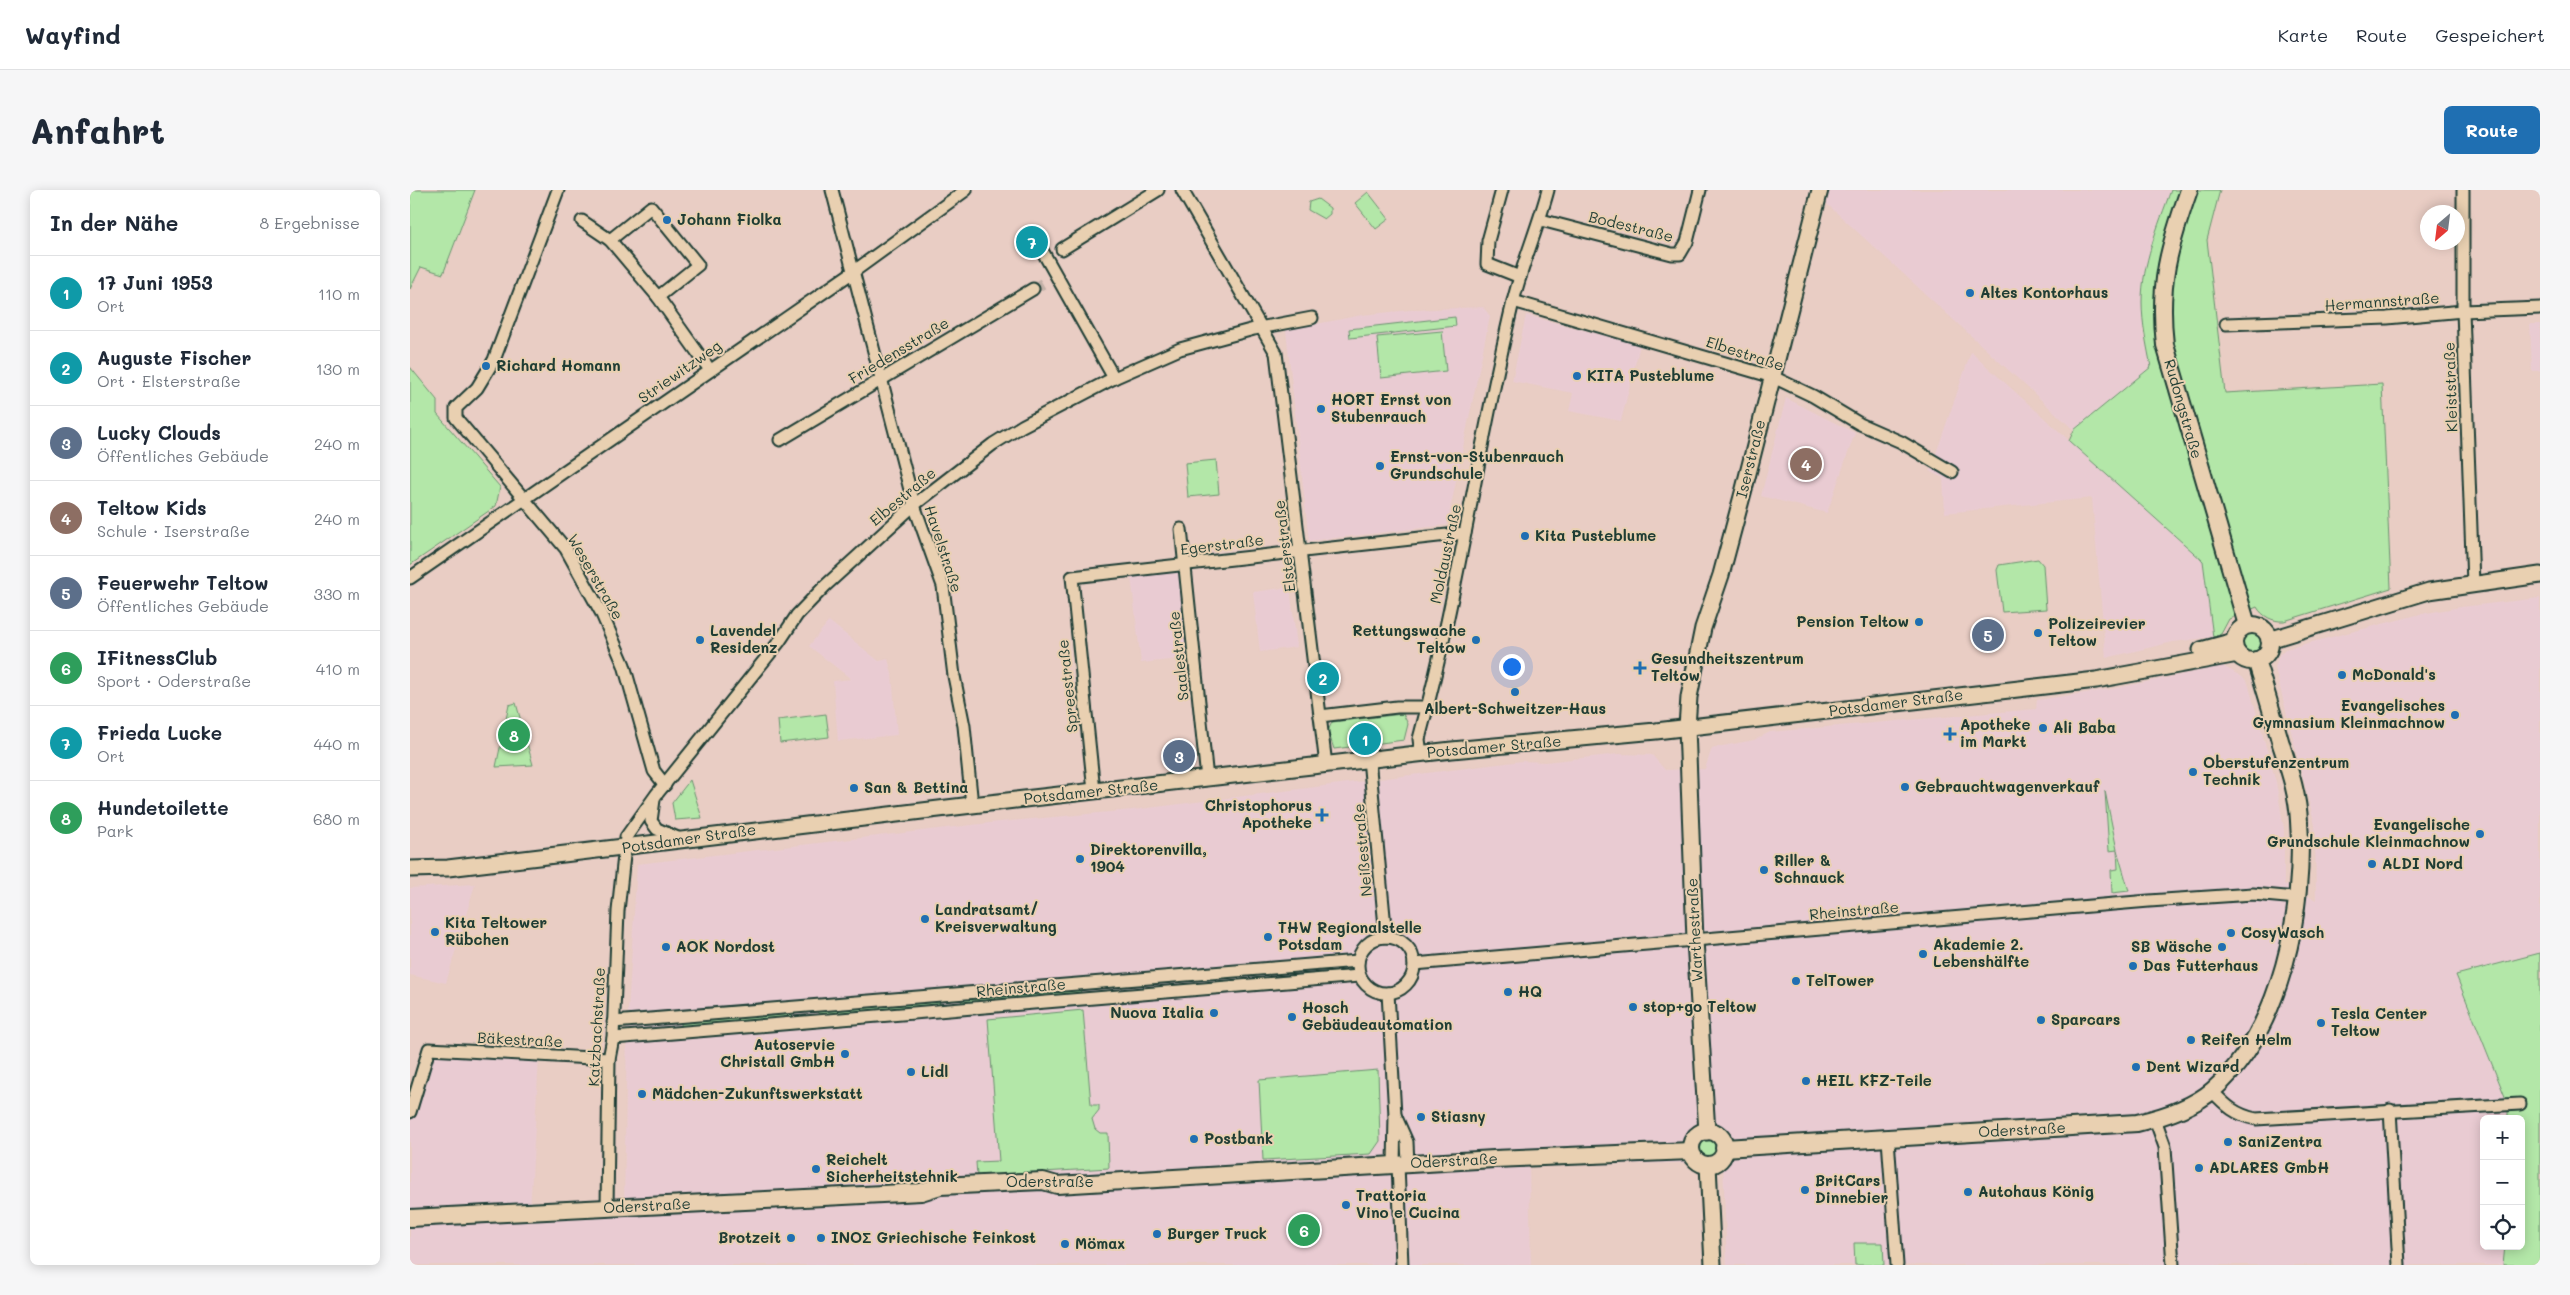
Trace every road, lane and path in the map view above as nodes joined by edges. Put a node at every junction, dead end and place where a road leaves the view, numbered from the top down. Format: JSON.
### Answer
{"nodes":[{"id":1,"x":558,"y":190,"type":"edge"},
{"id":2,"x":832,"y":190,"type":"edge"},
{"id":3,"x":966,"y":190,"type":"edge"},
{"id":4,"x":1158,"y":190,"type":"edge"},
{"id":5,"x":1182,"y":190,"type":"edge"},
{"id":6,"x":1502,"y":190,"type":"edge"},
{"id":7,"x":1548,"y":190,"type":"edge"},
{"id":8,"x":1820,"y":190,"type":"edge"},
{"id":9,"x":2189,"y":190,"type":"edge"},
{"id":10,"x":2464,"y":190,"type":"edge"},
{"id":11,"x":1698,"y":191,"type":"edge"},
{"id":12,"x":1541,"y":220,"type":"junction"},
{"id":13,"x":582,"y":221,"type":"dead end"},
{"id":14,"x":610,"y":240,"type":"junction"},
{"id":15,"x":1039,"y":245,"type":"dead end"},
{"id":16,"x":1062,"y":249,"type":"dead end"},
{"id":17,"x":853,"y":272,"type":"junction"},
{"id":18,"x":1056,"y":275,"type":"junction"},
{"id":19,"x":1520,"y":277,"type":"junction"},
{"id":20,"x":1045,"y":282,"type":"tunnel mouth"},
{"id":21,"x":1033,"y":289,"type":"tunnel mouth"},
{"id":22,"x":658,"y":297,"type":"junction"},
{"id":23,"x":1513,"y":301,"type":"junction"},
{"id":24,"x":2540,"y":308,"type":"edge"},
{"id":25,"x":2463,"y":312,"type":"junction"},
{"id":26,"x":1312,"y":318,"type":"dead end"},
{"id":27,"x":2226,"y":324,"type":"dead end"},
{"id":28,"x":1261,"y":328,"type":"junction"},
{"id":29,"x":710,"y":370,"type":"junction"},
{"id":30,"x":1773,"y":377,"type":"junction"},
{"id":31,"x":1114,"y":378,"type":"junction"},
{"id":32,"x":881,"y":379,"type":"junction"},
{"id":33,"x":780,"y":440,"type":"dead end"},
{"id":34,"x":1952,"y":472,"type":"dead end"},
{"id":35,"x":524,"y":499,"type":"junction"},
{"id":36,"x":914,"y":505,"type":"junction"},
{"id":37,"x":1181,"y":529,"type":"dead end"},
{"id":38,"x":1465,"y":534,"type":"junction"},
{"id":39,"x":1301,"y":552,"type":"junction"},
{"id":40,"x":1184,"y":566,"type":"junction"},
{"id":41,"x":2540,"y":575,"type":"edge"},
{"id":42,"x":1072,"y":577,"type":"joint"},
{"id":43,"x":410,"y":578,"type":"edge"},
{"id":44,"x":2473,"y":584,"type":"junction"},
{"id":45,"x":2247,"y":626,"type":"junction"},
{"id":46,"x":2269,"y":640,"type":"junction"},
{"id":47,"x":2236,"y":647,"type":"junction"},
{"id":48,"x":2256,"y":660,"type":"junction"},
{"id":49,"x":1427,"y":707,"type":"junction"},
{"id":50,"x":1320,"y":716,"type":"junction"},
{"id":51,"x":1687,"y":727,"type":"junction"},
{"id":52,"x":1421,"y":754,"type":"junction"},
{"id":53,"x":1370,"y":760,"type":"junction"},
{"id":54,"x":1326,"y":765,"type":"junction"},
{"id":55,"x":1207,"y":779,"type":"junction"},
{"id":56,"x":665,"y":785,"type":"junction"},
{"id":57,"x":1094,"y":791,"type":"junction"},
{"id":58,"x":655,"y":797,"type":"junction"},
{"id":59,"x":972,"y":805,"type":"junction"},
{"id":60,"x":681,"y":839,"type":"junction"},
{"id":61,"x":623,"y":847,"type":"junction"},
{"id":62,"x":410,"y":869,"type":"edge"},
{"id":63,"x":2297,"y":898,"type":"junction"},
{"id":64,"x":1386,"y":937,"type":"junction"},
{"id":65,"x":1695,"y":940,"type":"junction"},
{"id":66,"x":1358,"y":961,"type":"junction"},
{"id":67,"x":1414,"y":964,"type":"junction"},
{"id":68,"x":1239,"y":970,"type":"junction"},
{"id":69,"x":1360,"y":976,"type":"junction"},
{"id":70,"x":1094,"y":982,"type":"junction"},
{"id":71,"x":1240,"y":986,"type":"junction"},
{"id":72,"x":1388,"y":993,"type":"junction"},
{"id":73,"x":948,"y":994,"type":"junction"},
{"id":74,"x":1096,"y":997,"type":"junction"},
{"id":75,"x":807,"y":1005,"type":"junction"},
{"id":76,"x":950,"y":1009,"type":"junction"},
{"id":77,"x":676,"y":1016,"type":"junction"},
{"id":78,"x":808,"y":1020,"type":"junction"},
{"id":79,"x":614,"y":1022,"type":"junction"},
{"id":80,"x":677,"y":1031,"type":"junction"},
{"id":81,"x":613,"y":1038,"type":"junction"},
{"id":82,"x":609,"y":1059,"type":"junction"},
{"id":83,"x":2212,"y":1091,"type":"junction"},
{"id":84,"x":2520,"y":1104,"type":"dead end"},
{"id":85,"x":2390,"y":1110,"type":"junction"},
{"id":86,"x":410,"y":1112,"type":"edge"},
{"id":87,"x":2155,"y":1119,"type":"junction"},
{"id":88,"x":1707,"y":1132,"type":"junction"},
{"id":89,"x":1888,"y":1139,"type":"junction"},
{"id":90,"x":1724,"y":1148,"type":"junction"},
{"id":91,"x":1691,"y":1151,"type":"junction"},
{"id":92,"x":1400,"y":1164,"type":"junction"},
{"id":93,"x":1708,"y":1165,"type":"junction"},
{"id":94,"x":607,"y":1208,"type":"junction"},
{"id":95,"x":410,"y":1218,"type":"edge"},
{"id":96,"x":1402,"y":1265,"type":"edge"},
{"id":97,"x":1713,"y":1265,"type":"edge"},
{"id":98,"x":1897,"y":1265,"type":"edge"},
{"id":99,"x":2173,"y":1265,"type":"edge"},
{"id":100,"x":2399,"y":1265,"type":"edge"}],
"edges":[{"from":1,"to":35,"type":"street","name":"Weserstraße"},
{"from":2,"to":17,"type":"street","name":"Havelstraße"},
{"from":3,"to":17,"type":"street","name":"Striewitzweg"},
{"from":4,"to":16,"type":"street"},
{"from":5,"to":28,"type":"street","name":"Elsterstraße"},
{"from":6,"to":19,"type":"street"},
{"from":7,"to":12,"type":"street"},
{"from":8,"to":30,"type":"street","name":"Iserstraße"},
{"from":9,"to":45,"type":"main road","name":"Rudongstraße"},
{"from":10,"to":25,"type":"street","name":"Kleiststraße"},
{"from":11,"to":12,"type":"street","name":"Bodestraße"},
{"from":12,"to":19,"type":"street"},
{"from":13,"to":14,"type":"street"},
{"from":14,"to":22,"type":"street"},
{"from":14,"to":22,"type":"street"},
{"from":15,"to":18,"type":"street"},
{"from":17,"to":29,"type":"street","name":"Striewitzweg"},
{"from":17,"to":32,"type":"street","name":"Havelstraße"},
{"from":18,"to":20,"type":"street"},
{"from":18,"to":31,"type":"street"},
{"from":19,"to":23,"type":"street"},
{"from":21,"to":32,"type":"street","name":"Friedensstraße"},
{"from":22,"to":29,"type":"street"},
{"from":23,"to":30,"type":"street","name":"Elbestraße"},
{"from":23,"to":38,"type":"street","name":"Moldaustraße"},
{"from":24,"to":25,"type":"street","name":"Hermannstraße"},
{"from":25,"to":27,"type":"street","name":"Hermannstraße"},
{"from":25,"to":44,"type":"street","name":"Kleiststraße"},
{"from":26,"to":28,"type":"street","name":"Elbestraße"},
{"from":28,"to":31,"type":"street","name":"Elbestraße"},
{"from":28,"to":39,"type":"street","name":"Elsterstraße"},
{"from":29,"to":35,"type":"street","name":"Striewitzweg"},
{"from":30,"to":34,"type":"street","name":"Elbestraße"},
{"from":30,"to":51,"type":"street","name":"Iserstraße"},
{"from":31,"to":36,"type":"street","name":"Elbestraße"},
{"from":32,"to":33,"type":"street","name":"Friedensstraße"},
{"from":32,"to":36,"type":"street","name":"Havelstraße"},
{"from":35,"to":43,"type":"street","name":"Striewitzweg"},
{"from":35,"to":56,"type":"street","name":"Weserstraße"},
{"from":36,"to":56,"type":"street","name":"Elbestraße"},
{"from":36,"to":59,"type":"street","name":"Havelstraße"},
{"from":37,"to":40,"type":"street","name":"Saalestraße"},
{"from":38,"to":39,"type":"street","name":"Egerstraße"},
{"from":38,"to":49,"type":"street","name":"Moldaustraße"},
{"from":39,"to":40,"type":"street","name":"Egerstraße"},
{"from":39,"to":50,"type":"street","name":"Elsterstraße"},
{"from":40,"to":42,"type":"street","name":"Egerstraße"},
{"from":40,"to":55,"type":"street","name":"Saalestraße"},
{"from":41,"to":44,"type":"street"},
{"from":42,"to":57,"type":"street","name":"Spreestraße"},
{"from":44,"to":46,"type":"street"},
{"from":45,"to":46,"type":"main road"},
{"from":45,"to":47,"type":"main road"},
{"from":46,"to":48,"type":"main road"},
{"from":47,"to":48,"type":"main road"},
{"from":47,"to":51,"type":"street","name":"Potsdamer Straße"},
{"from":48,"to":63,"type":"main road","name":"Oderstraße"},
{"from":49,"to":50,"type":"street"},
{"from":49,"to":52,"type":"street","name":"Moldaustraße"},
{"from":50,"to":54,"type":"street","name":"Elsterstraße"},
{"from":51,"to":52,"type":"street","name":"Potsdamer Straße"},
{"from":51,"to":65,"type":"street","name":"Warthestraße"},
{"from":52,"to":53,"type":"street","name":"Potsdamer Straße"},
{"from":53,"to":54,"type":"street","name":"Potsdamer Straße"},
{"from":53,"to":64,"type":"street","name":"Neißestraße"},
{"from":54,"to":55,"type":"street","name":"Potsdamer Straße"},
{"from":55,"to":57,"type":"street","name":"Potsdamer Straße"},
{"from":56,"to":58,"type":"street","name":"Elbestraße"},
{"from":57,"to":59,"type":"street","name":"Potsdamer Straße"},
{"from":58,"to":60,"type":"street"},
{"from":58,"to":61,"type":"street","name":"Elbestraße"},
{"from":59,"to":60,"type":"street","name":"Potsdamer Straße"},
{"from":60,"to":61,"type":"street","name":"Potsdamer Straße"},
{"from":61,"to":62,"type":"street","name":"Potsdamer Straße"},
{"from":61,"to":79,"type":"street","name":"Katzbachstraße"},
{"from":63,"to":65,"type":"street","name":"Rheinstraße"},
{"from":63,"to":83,"type":"main road","name":"Oderstraße"},
{"from":64,"to":66,"type":"street"},
{"from":64,"to":67,"type":"street"},
{"from":65,"to":67,"type":"street","name":"Rheinstraße"},
{"from":65,"to":88,"type":"street","name":"Warthestraße"},
{"from":66,"to":68,"type":"street","name":"Rheinstraße"},
{"from":66,"to":69,"type":"street"},
{"from":67,"to":72,"type":"street"},
{"from":68,"to":70,"type":"street","name":"Rheinstraße"},
{"from":68,"to":71,"type":"street"},
{"from":69,"to":71,"type":"street","name":"Rheinstraße"},
{"from":69,"to":72,"type":"street"},
{"from":70,"to":73,"type":"street","name":"Rheinstraße"},
{"from":70,"to":74,"type":"street"},
{"from":71,"to":74,"type":"street","name":"Rheinstraße"},
{"from":72,"to":92,"type":"street"},
{"from":73,"to":75,"type":"street","name":"Rheinstraße"},
{"from":73,"to":76,"type":"street"},
{"from":74,"to":76,"type":"street","name":"Rheinstraße"},
{"from":75,"to":77,"type":"street","name":"Rheinstraße"},
{"from":75,"to":78,"type":"street"},
{"from":76,"to":78,"type":"street","name":"Rheinstraße"},
{"from":77,"to":79,"type":"street","name":"Rheinstraße"},
{"from":77,"to":80,"type":"street"},
{"from":78,"to":80,"type":"street","name":"Rheinstraße"},
{"from":79,"to":81,"type":"street","name":"Katzbachstraße"},
{"from":80,"to":81,"type":"street","name":"Rheinstraße"},
{"from":81,"to":82,"type":"street","name":"Katzbachstraße"},
{"from":82,"to":86,"type":"street","name":"Bäkestraße"},
{"from":82,"to":94,"type":"street","name":"Katzbachstraße"},
{"from":83,"to":85,"type":"street"},
{"from":83,"to":87,"type":"main road","name":"Oderstraße"},
{"from":84,"to":85,"type":"street"},
{"from":85,"to":100,"type":"street"},
{"from":87,"to":89,"type":"main road","name":"Oderstraße"},
{"from":87,"to":99,"type":"street"},
{"from":88,"to":90,"type":"main road"},
{"from":88,"to":91,"type":"main road"},
{"from":89,"to":90,"type":"main road","name":"Oderstraße"},
{"from":89,"to":98,"type":"street"},
{"from":90,"to":93,"type":"main road"},
{"from":91,"to":92,"type":"main road","name":"Oderstraße"},
{"from":91,"to":93,"type":"main road"},
{"from":92,"to":94,"type":"main road","name":"Oderstraße"},
{"from":92,"to":96,"type":"street"},
{"from":93,"to":97,"type":"street"},
{"from":94,"to":95,"type":"main road","name":"Oderstraße"}]}
